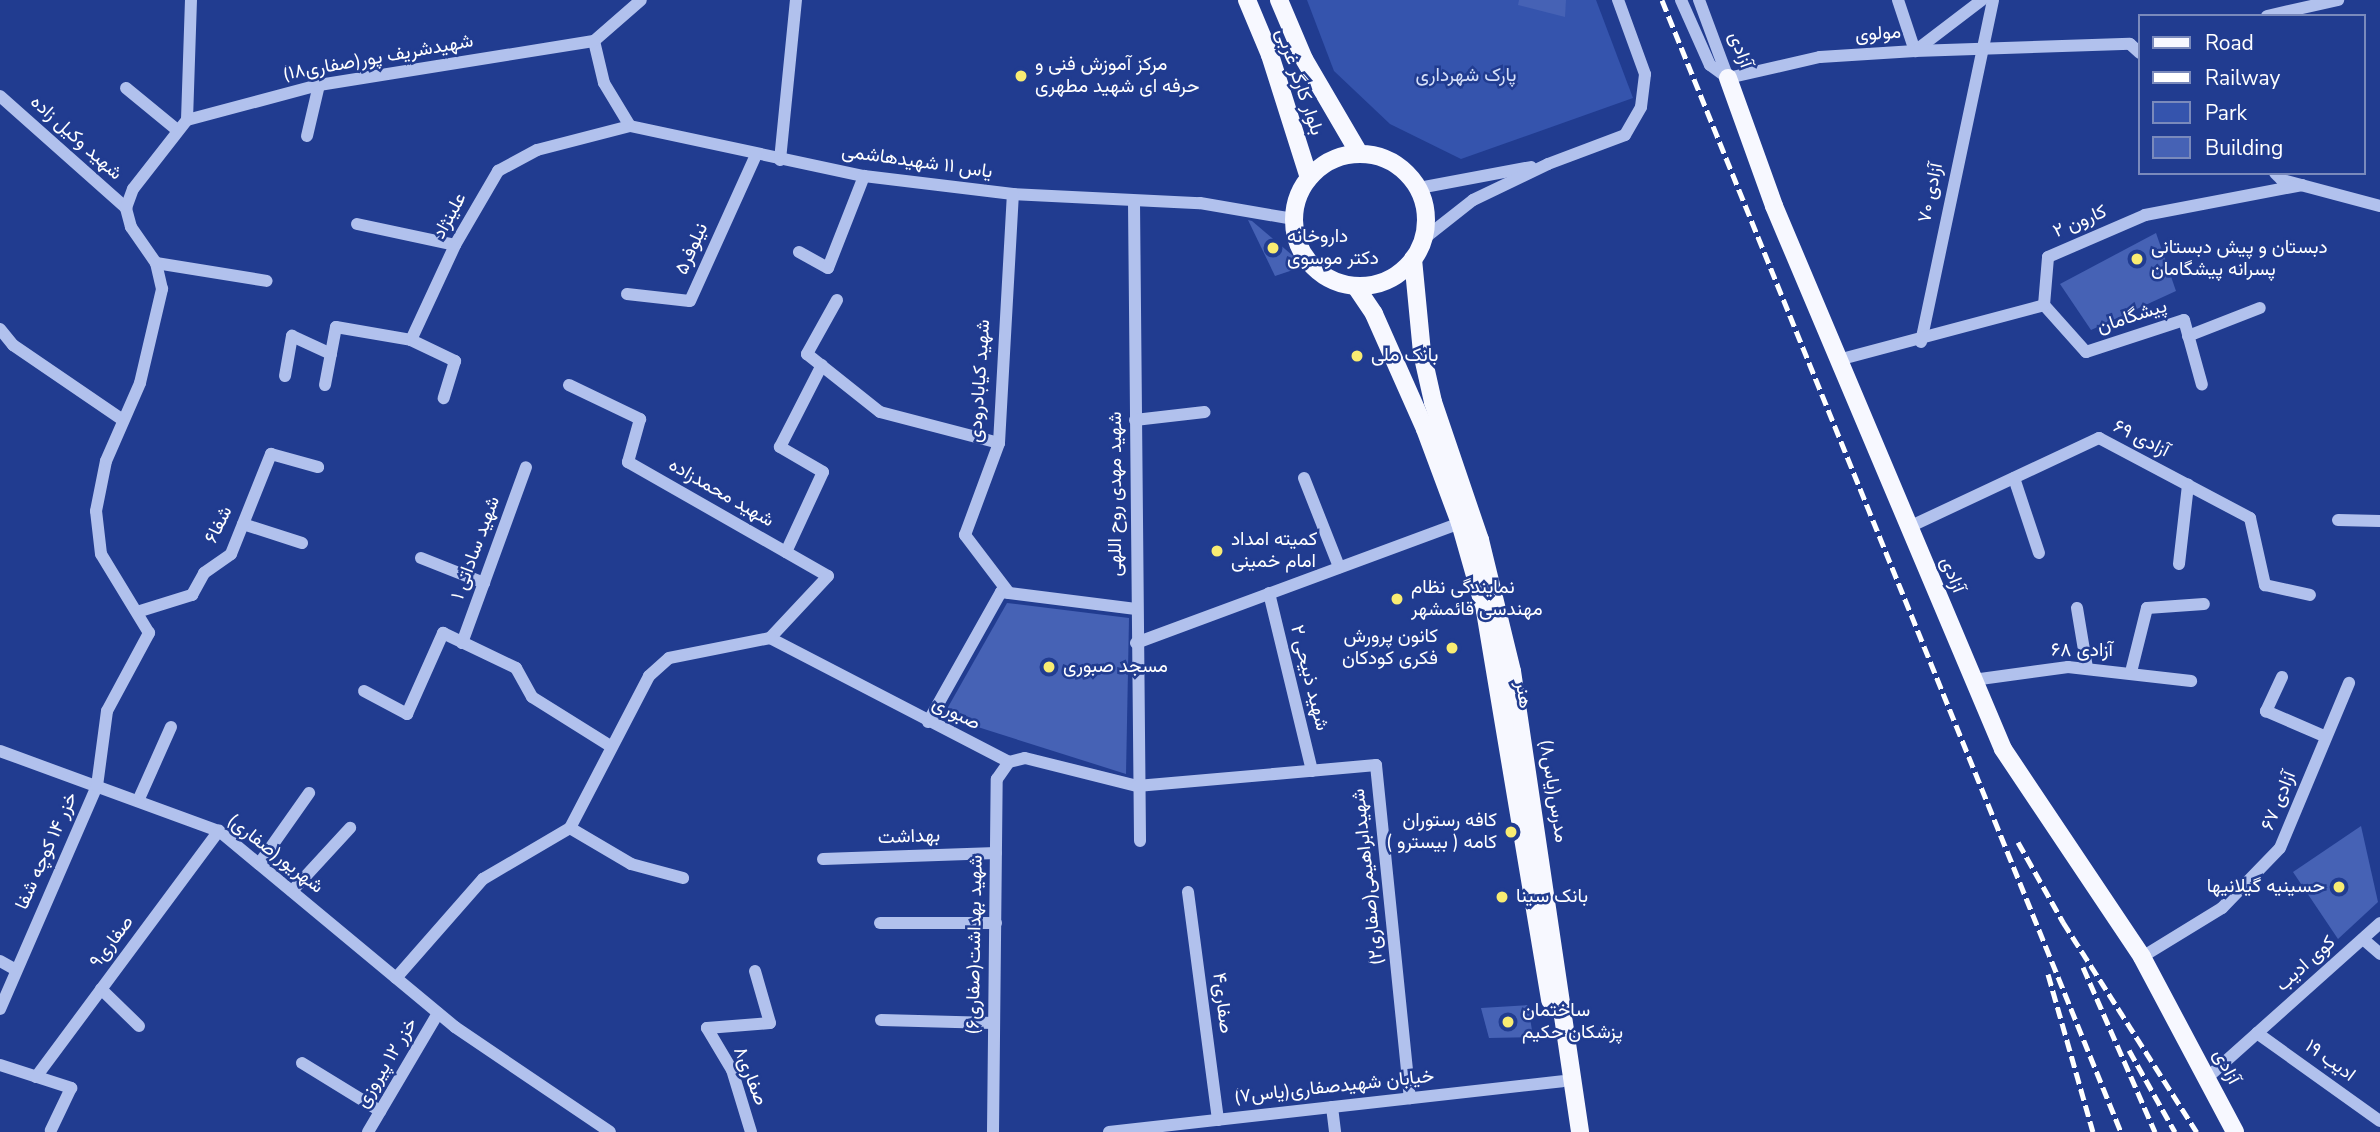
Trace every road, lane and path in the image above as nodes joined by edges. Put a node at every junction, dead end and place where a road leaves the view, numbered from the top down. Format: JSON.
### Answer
{"nodes":[{"id":1,"x":191,"y":0,"type":"edge"},
{"id":2,"x":641,"y":0,"type":"edge"},
{"id":3,"x":796,"y":0,"type":"edge"},
{"id":4,"x":1247,"y":0,"type":"edge"},
{"id":5,"x":1279,"y":0,"type":"edge"},
{"id":6,"x":1618,"y":0,"type":"edge"},
{"id":7,"x":1681,"y":0,"type":"edge"},
{"id":8,"x":1699,"y":0,"type":"edge"},
{"id":9,"x":1898,"y":0,"type":"edge"},
{"id":10,"x":1982,"y":0,"type":"edge"},
{"id":11,"x":1993,"y":0,"type":"edge"},
{"id":12,"x":2338,"y":0,"type":"edge"},
{"id":13,"x":2276,"y":14,"type":"edge"},
{"id":14,"x":594,"y":41,"type":"junction"},
{"id":15,"x":2137,"y":47,"type":"edge"},
{"id":16,"x":1915,"y":51,"type":"junction"},
{"id":17,"x":1980,"y":52,"type":"junction"},
{"id":18,"x":1728,"y":78,"type":"junction"},
{"id":19,"x":319,"y":85,"type":"junction"},
{"id":20,"x":126,"y":88,"type":"dead end"},
{"id":21,"x":0,"y":96,"type":"edge"},
{"id":22,"x":187,"y":120,"type":"junction"},
{"id":23,"x":630,"y":126,"type":"junction"},
{"id":24,"x":176,"y":129,"type":"junction"},
{"id":25,"x":307,"y":136,"type":"dead end"},
{"id":26,"x":1359,"y":153,"type":"junction"},
{"id":27,"x":756,"y":155,"type":"junction"},
{"id":28,"x":780,"y":160,"type":"junction"},
{"id":29,"x":1548,"y":164,"type":"junction"},
{"id":30,"x":2280,"y":175,"type":"edge"},
{"id":31,"x":864,"y":176,"type":"junction"},
{"id":32,"x":1309,"y":178,"type":"junction"},
{"id":33,"x":2302,"y":185,"type":"junction"},
{"id":34,"x":1419,"y":188,"type":"junction"},
{"id":35,"x":1013,"y":194,"type":"junction"},
{"id":36,"x":1134,"y":202,"type":"junction"},
{"id":37,"x":2380,"y":206,"type":"edge"},
{"id":38,"x":125,"y":208,"type":"junction"},
{"id":39,"x":1294,"y":219,"type":"junction"},
{"id":40,"x":357,"y":224,"type":"dead end"},
{"id":41,"x":1426,"y":237,"type":"junction"},
{"id":42,"x":455,"y":244,"type":"junction"},
{"id":43,"x":799,"y":253,"type":"dead end"},
{"id":44,"x":1413,"y":259,"type":"junction"},
{"id":45,"x":156,"y":263,"type":"junction"},
{"id":46,"x":267,"y":281,"type":"dead end"},
{"id":47,"x":1356,"y":287,"type":"junction"},
{"id":48,"x":627,"y":294,"type":"dead end"},
{"id":49,"x":837,"y":300,"type":"dead end"},
{"id":50,"x":2044,"y":305,"type":"junction"},
{"id":51,"x":2260,"y":308,"type":"dead end"},
{"id":52,"x":0,"y":329,"type":"edge"},
{"id":53,"x":2188,"y":336,"type":"junction"},
{"id":54,"x":411,"y":340,"type":"junction"},
{"id":55,"x":1921,"y":342,"type":"junction"},
{"id":56,"x":331,"y":354,"type":"junction"},
{"id":57,"x":1838,"y":360,"type":"junction"},
{"id":58,"x":822,"y":365,"type":"junction"},
{"id":59,"x":285,"y":376,"type":"dead end"},
{"id":60,"x":325,"y":385,"type":"dead end"},
{"id":61,"x":569,"y":385,"type":"dead end"},
{"id":62,"x":2202,"y":385,"type":"dead end"},
{"id":63,"x":444,"y":398,"type":"dead end"},
{"id":64,"x":1205,"y":412,"type":"dead end"},
{"id":65,"x":123,"y":420,"type":"junction"},
{"id":66,"x":1135,"y":420,"type":"junction"},
{"id":67,"x":999,"y":443,"type":"junction"},
{"id":68,"x":318,"y":467,"type":"dead end"},
{"id":69,"x":526,"y":467,"type":"dead end"},
{"id":70,"x":1304,"y":478,"type":"dead end"},
{"id":71,"x":2014,"y":478,"type":"junction"},
{"id":72,"x":2188,"y":485,"type":"junction"},
{"id":73,"x":2338,"y":520,"type":"dead end"},
{"id":74,"x":2380,"y":521,"type":"edge"},
{"id":75,"x":1460,"y":523,"type":"junction"},
{"id":76,"x":243,"y":524,"type":"junction"},
{"id":77,"x":1909,"y":527,"type":"junction"},
{"id":78,"x":302,"y":543,"type":"dead end"},
{"id":79,"x":786,"y":552,"type":"junction"},
{"id":80,"x":2039,"y":553,"type":"dead end"},
{"id":81,"x":421,"y":558,"type":"dead end"},
{"id":82,"x":2179,"y":564,"type":"dead end"},
{"id":83,"x":1339,"y":567,"type":"junction"},
{"id":84,"x":484,"y":583,"type":"junction"},
{"id":85,"x":1009,"y":593,"type":"junction"},
{"id":86,"x":1269,"y":593,"type":"junction"},
{"id":87,"x":2310,"y":595,"type":"dead end"},
{"id":88,"x":2204,"y":604,"type":"dead end"},
{"id":89,"x":2077,"y":608,"type":"dead end"},
{"id":90,"x":1136,"y":609,"type":"junction"},
{"id":91,"x":137,"y":612,"type":"junction"},
{"id":92,"x":770,"y":638,"type":"junction"},
{"id":93,"x":463,"y":642,"type":"junction"},
{"id":94,"x":1136,"y":643,"type":"junction"},
{"id":95,"x":2087,"y":668,"type":"junction"},
{"id":96,"x":2131,"y":671,"type":"junction"},
{"id":97,"x":2282,"y":677,"type":"dead end"},
{"id":98,"x":1973,"y":680,"type":"junction"},
{"id":99,"x":2191,"y":681,"type":"dead end"},
{"id":100,"x":2348,"y":682,"type":"dead end"},
{"id":101,"x":364,"y":691,"type":"dead end"},
{"id":102,"x":928,"y":722,"type":"junction"},
{"id":103,"x":171,"y":727,"type":"dead end"},
{"id":104,"x":2326,"y":737,"type":"junction"},
{"id":105,"x":612,"y":747,"type":"junction"},
{"id":106,"x":0,"y":751,"type":"edge"},
{"id":107,"x":1009,"y":762,"type":"junction"},
{"id":108,"x":1312,"y":771,"type":"junction"},
{"id":109,"x":97,"y":786,"type":"junction"},
{"id":110,"x":1137,"y":786,"type":"junction"},
{"id":111,"x":309,"y":793,"type":"dead end"},
{"id":112,"x":138,"y":801,"type":"junction"},
{"id":113,"x":349,"y":828,"type":"dead end"},
{"id":114,"x":570,"y":828,"type":"junction"},
{"id":115,"x":219,"y":831,"type":"junction"},
{"id":116,"x":1140,"y":841,"type":"dead end"},
{"id":117,"x":996,"y":853,"type":"junction"},
{"id":118,"x":823,"y":859,"type":"dead end"},
{"id":119,"x":259,"y":864,"type":"junction"},
{"id":120,"x":683,"y":878,"type":"dead end"},
{"id":121,"x":292,"y":891,"type":"junction"},
{"id":122,"x":1188,"y":892,"type":"dead end"},
{"id":123,"x":880,"y":923,"type":"dead end"},
{"id":124,"x":996,"y":923,"type":"junction"},
{"id":125,"x":2380,"y":923,"type":"edge"},
{"id":126,"x":2363,"y":939,"type":"junction"},
{"id":127,"x":2380,"y":954,"type":"edge"},
{"id":128,"x":2142,"y":957,"type":"junction"},
{"id":129,"x":0,"y":961,"type":"edge"},
{"id":130,"x":16,"y":970,"type":"junction"},
{"id":131,"x":755,"y":971,"type":"dead end"},
{"id":132,"x":396,"y":978,"type":"junction"},
{"id":133,"x":101,"y":989,"type":"junction"},
{"id":134,"x":0,"y":1009,"type":"edge"},
{"id":135,"x":439,"y":1013,"type":"junction"},
{"id":136,"x":881,"y":1020,"type":"dead end"},
{"id":137,"x":993,"y":1023,"type":"junction"},
{"id":138,"x":139,"y":1026,"type":"dead end"},
{"id":139,"x":2257,"y":1033,"type":"junction"},
{"id":140,"x":302,"y":1063,"type":"dead end"},
{"id":141,"x":0,"y":1065,"type":"edge"},
{"id":142,"x":36,"y":1077,"type":"junction"},
{"id":143,"x":2208,"y":1077,"type":"junction"},
{"id":144,"x":1562,"y":1081,"type":"junction"},
{"id":145,"x":1410,"y":1098,"type":"junction"},
{"id":146,"x":1332,"y":1107,"type":"junction"},
{"id":147,"x":380,"y":1111,"type":"junction"},
{"id":148,"x":1218,"y":1120,"type":"junction"},
{"id":149,"x":2380,"y":1121,"type":"edge"},
{"id":150,"x":51,"y":1130,"type":"dead end"},
{"id":151,"x":368,"y":1132,"type":"edge"},
{"id":152,"x":610,"y":1132,"type":"edge"},
{"id":153,"x":751,"y":1132,"type":"edge"},
{"id":154,"x":993,"y":1132,"type":"edge"},
{"id":155,"x":1109,"y":1132,"type":"edge"},
{"id":156,"x":1335,"y":1132,"type":"edge"},
{"id":157,"x":1569,"y":1132,"type":"edge"},
{"id":158,"x":1580,"y":1132,"type":"edge"},
{"id":159,"x":2235,"y":1132,"type":"edge"}],
"edges":[{"from":1,"to":22,"type":"street"},
{"from":2,"to":14,"type":"street"},
{"from":3,"to":28,"type":"street"},
{"from":4,"to":32,"type":"main road","name":"بلوار کارگر غربی"},
{"from":5,"to":26,"type":"main road","name":"بلوار کارگر غربی"},
{"from":6,"to":29,"type":"street"},
{"from":7,"to":18,"type":"street"},
{"from":8,"to":18,"type":"street","name":"آزادی"},
{"from":9,"to":16,"type":"street"},
{"from":10,"to":16,"type":"street"},
{"from":11,"to":17,"type":"street"},
{"from":12,"to":13,"type":"street"},
{"from":14,"to":19,"type":"street","name":"شهیدشریف پور(صفاری۱۸)"},
{"from":14,"to":23,"type":"street"},
{"from":15,"to":17,"type":"street","name":"مولوی"},
{"from":16,"to":17,"type":"street","name":"مولوی"},
{"from":16,"to":18,"type":"street","name":"مولوی"},
{"from":17,"to":55,"type":"street","name":"آزادی ۷۰"},
{"from":18,"to":57,"type":"main road","name":"آزادی"},
{"from":19,"to":22,"type":"street","name":"شهیدشریف پور(صفاری۱۸)"},
{"from":19,"to":25,"type":"street"},
{"from":20,"to":24,"type":"street"},
{"from":21,"to":38,"type":"street","name":"شهید وکیل زاده"},
{"from":22,"to":24,"type":"street","name":"شهیدشریف پور(صفاری۱۸)"},
{"from":23,"to":27,"type":"street","name":"یاس ۱۱ شهیدهاشمی"},
{"from":23,"to":42,"type":"street","name":"علینژاد"},
{"from":24,"to":38,"type":"street","name":"شهیدشریف پور(صفاری۱۸)"},
{"from":26,"to":32,"type":"main road"},
{"from":26,"to":34,"type":"main road"},
{"from":27,"to":28,"type":"street","name":"یاس ۱۱ شهیدهاشمی"},
{"from":27,"to":48,"type":"street","name":"نیلوفر۵"},
{"from":28,"to":31,"type":"street","name":"یاس ۱۱ شهیدهاشمی"},
{"from":29,"to":34,"type":"street"},
{"from":29,"to":41,"type":"street"},
{"from":30,"to":33,"type":"street"},
{"from":31,"to":35,"type":"street","name":"یاس ۱۱ شهیدهاشمی"},
{"from":31,"to":43,"type":"street"},
{"from":32,"to":39,"type":"main road"},
{"from":33,"to":37,"type":"street"},
{"from":33,"to":50,"type":"street","name":"کارون ۲"},
{"from":34,"to":41,"type":"main road"},
{"from":35,"to":36,"type":"street","name":"یاس ۱۱ شهیدهاشمی"},
{"from":35,"to":67,"type":"street","name":"شهید کیابادرودی"},
{"from":36,"to":39,"type":"street","name":"یاس ۱۱ شهیدهاشمی"},
{"from":36,"to":66,"type":"street","name":"شهید مهدی روح اللهی"},
{"from":38,"to":45,"type":"street"},
{"from":39,"to":47,"type":"main road"},
{"from":40,"to":42,"type":"street"},
{"from":41,"to":44,"type":"main road"},
{"from":42,"to":54,"type":"street","name":"علینژاد"},
{"from":44,"to":47,"type":"main road"},
{"from":44,"to":158,"type":"main road","name":"مدرس(یاس۸)"},
{"from":45,"to":46,"type":"street"},
{"from":45,"to":65,"type":"street"},
{"from":47,"to":75,"type":"main road","name":"هنر"},
{"from":49,"to":58,"type":"street"},
{"from":50,"to":53,"type":"street","name":"پیشگامان"},
{"from":50,"to":55,"type":"street"},
{"from":51,"to":53,"type":"street"},
{"from":52,"to":65,"type":"street"},
{"from":53,"to":62,"type":"street","name":"پیشگامان"},
{"from":54,"to":56,"type":"street"},
{"from":54,"to":63,"type":"street"},
{"from":55,"to":57,"type":"street"},
{"from":56,"to":59,"type":"street"},
{"from":56,"to":60,"type":"street"},
{"from":57,"to":77,"type":"main road","name":"آزادی"},
{"from":58,"to":67,"type":"street"},
{"from":58,"to":79,"type":"street"},
{"from":61,"to":79,"type":"street","name":"شهید محمدزاده"},
{"from":64,"to":66,"type":"street"},
{"from":65,"to":91,"type":"street"},
{"from":66,"to":90,"type":"street","name":"شهید مهدی روح اللهی"},
{"from":67,"to":85,"type":"street","name":"شهید کیابادرودی"},
{"from":68,"to":76,"type":"street","name":"شفا۶"},
{"from":69,"to":84,"type":"street","name":"شهید ساداتی ۱"},
{"from":70,"to":83,"type":"street"},
{"from":71,"to":72,"type":"street","name":"آزادی ۶۹"},
{"from":71,"to":77,"type":"street","name":"آزادی ۶۹"},
{"from":71,"to":80,"type":"street"},
{"from":72,"to":82,"type":"street"},
{"from":72,"to":87,"type":"street","name":"آزادی ۶۹"},
{"from":73,"to":74,"type":"street"},
{"from":75,"to":83,"type":"street"},
{"from":75,"to":144,"type":"main road","name":"هنر"},
{"from":76,"to":78,"type":"street"},
{"from":76,"to":91,"type":"street","name":"شفا۶"},
{"from":77,"to":98,"type":"main road","name":"آزادی"},
{"from":79,"to":92,"type":"street","name":"شهید محمدزاده"},
{"from":81,"to":84,"type":"street"},
{"from":83,"to":86,"type":"street"},
{"from":84,"to":93,"type":"street","name":"شهید ساداتی ۱"},
{"from":85,"to":90,"type":"street"},
{"from":85,"to":102,"type":"street"},
{"from":86,"to":94,"type":"street"},
{"from":86,"to":108,"type":"street","name":"شهید ذبیحی ۲"},
{"from":88,"to":96,"type":"street"},
{"from":89,"to":95,"type":"street"},
{"from":90,"to":94,"type":"street","name":"شهید مهدی روح اللهی"},
{"from":91,"to":109,"type":"street"},
{"from":92,"to":102,"type":"street","name":"صبوری"},
{"from":92,"to":105,"type":"street"},
{"from":93,"to":101,"type":"street"},
{"from":93,"to":105,"type":"street"},
{"from":94,"to":110,"type":"street","name":"شهید مهدی روح اللهی"},
{"from":95,"to":96,"type":"street","name":"آزادی ۶۸"},
{"from":95,"to":98,"type":"street","name":"آزادی ۶۸"},
{"from":96,"to":99,"type":"street","name":"آزادی ۶۸"},
{"from":97,"to":104,"type":"street"},
{"from":98,"to":128,"type":"main road","name":"آزادی"},
{"from":100,"to":104,"type":"street","name":"آزادی ۶۷"},
{"from":102,"to":107,"type":"street","name":"صبوری"},
{"from":103,"to":112,"type":"street"},
{"from":104,"to":128,"type":"street","name":"آزادی ۶۷"},
{"from":105,"to":114,"type":"street"},
{"from":106,"to":109,"type":"street","name":"شهریور(صفاری)"},
{"from":107,"to":110,"type":"street","name":"صبوری"},
{"from":107,"to":117,"type":"street","name":"شهید بهداشت(صفاری۶)"},
{"from":108,"to":110,"type":"street","name":"شهیدابراهیمی(صفاری۲)"},
{"from":108,"to":145,"type":"street","name":"شهیدابراهیمی(صفاری۲)"},
{"from":109,"to":112,"type":"street","name":"شهریور(صفاری)"},
{"from":109,"to":130,"type":"street","name":"خزر ۱۴ کوچه شفا"},
{"from":110,"to":116,"type":"street","name":"شهید مهدی روح اللهی"},
{"from":111,"to":119,"type":"street"},
{"from":112,"to":115,"type":"street","name":"شهریور(صفاری)"},
{"from":113,"to":121,"type":"street"},
{"from":114,"to":120,"type":"street"},
{"from":114,"to":132,"type":"street"},
{"from":115,"to":119,"type":"street","name":"شهریور(صفاری)"},
{"from":115,"to":133,"type":"street","name":"صفاری۹"},
{"from":117,"to":118,"type":"street","name":"بهداشت"},
{"from":117,"to":124,"type":"street","name":"شهید بهداشت(صفاری۶)"},
{"from":119,"to":121,"type":"street","name":"شهریور(صفاری)"},
{"from":121,"to":132,"type":"street","name":"شهریور(صفاری)"},
{"from":122,"to":148,"type":"street","name":"صفاری۴"},
{"from":123,"to":124,"type":"street"},
{"from":124,"to":137,"type":"street","name":"شهید بهداشت(صفاری۶)"},
{"from":125,"to":126,"type":"street","name":"کوی ادیب"},
{"from":126,"to":127,"type":"street"},
{"from":126,"to":139,"type":"street","name":"کوی ادیب"},
{"from":128,"to":143,"type":"main road","name":"آزادی"},
{"from":129,"to":130,"type":"street"},
{"from":130,"to":134,"type":"street","name":"خزر ۱۴ کوچه شفا"},
{"from":131,"to":153,"type":"street","name":"صفاری۸"},
{"from":132,"to":135,"type":"street","name":"شهریور(صفاری)"},
{"from":133,"to":138,"type":"street"},
{"from":133,"to":142,"type":"street","name":"صفاری۹"},
{"from":135,"to":147,"type":"street","name":"خزر ۱۲ پیروزی"},
{"from":135,"to":152,"type":"street","name":"شهریور(صفاری)"},
{"from":136,"to":137,"type":"street"},
{"from":137,"to":154,"type":"street","name":"شهید بهداشت(صفاری۶)"},
{"from":139,"to":143,"type":"street","name":"کوی ادیب"},
{"from":139,"to":149,"type":"street","name":"ادیب ۱۹"},
{"from":140,"to":147,"type":"street"},
{"from":141,"to":142,"type":"street"},
{"from":142,"to":150,"type":"street"},
{"from":143,"to":159,"type":"main road","name":"آزادی"},
{"from":144,"to":145,"type":"street","name":"خیابان شهیدصفاری(یاس۷)"},
{"from":144,"to":157,"type":"main road","name":"هنر"},
{"from":145,"to":146,"type":"street","name":"خیابان شهیدصفاری(یاس۷)"},
{"from":146,"to":148,"type":"street","name":"خیابان شهیدصفاری(یاس۷)"},
{"from":146,"to":156,"type":"street"},
{"from":147,"to":151,"type":"street","name":"خزر ۱۲ پیروزی"},
{"from":148,"to":155,"type":"street","name":"خیابان شهیدصفاری(یاس۷)"}]}
